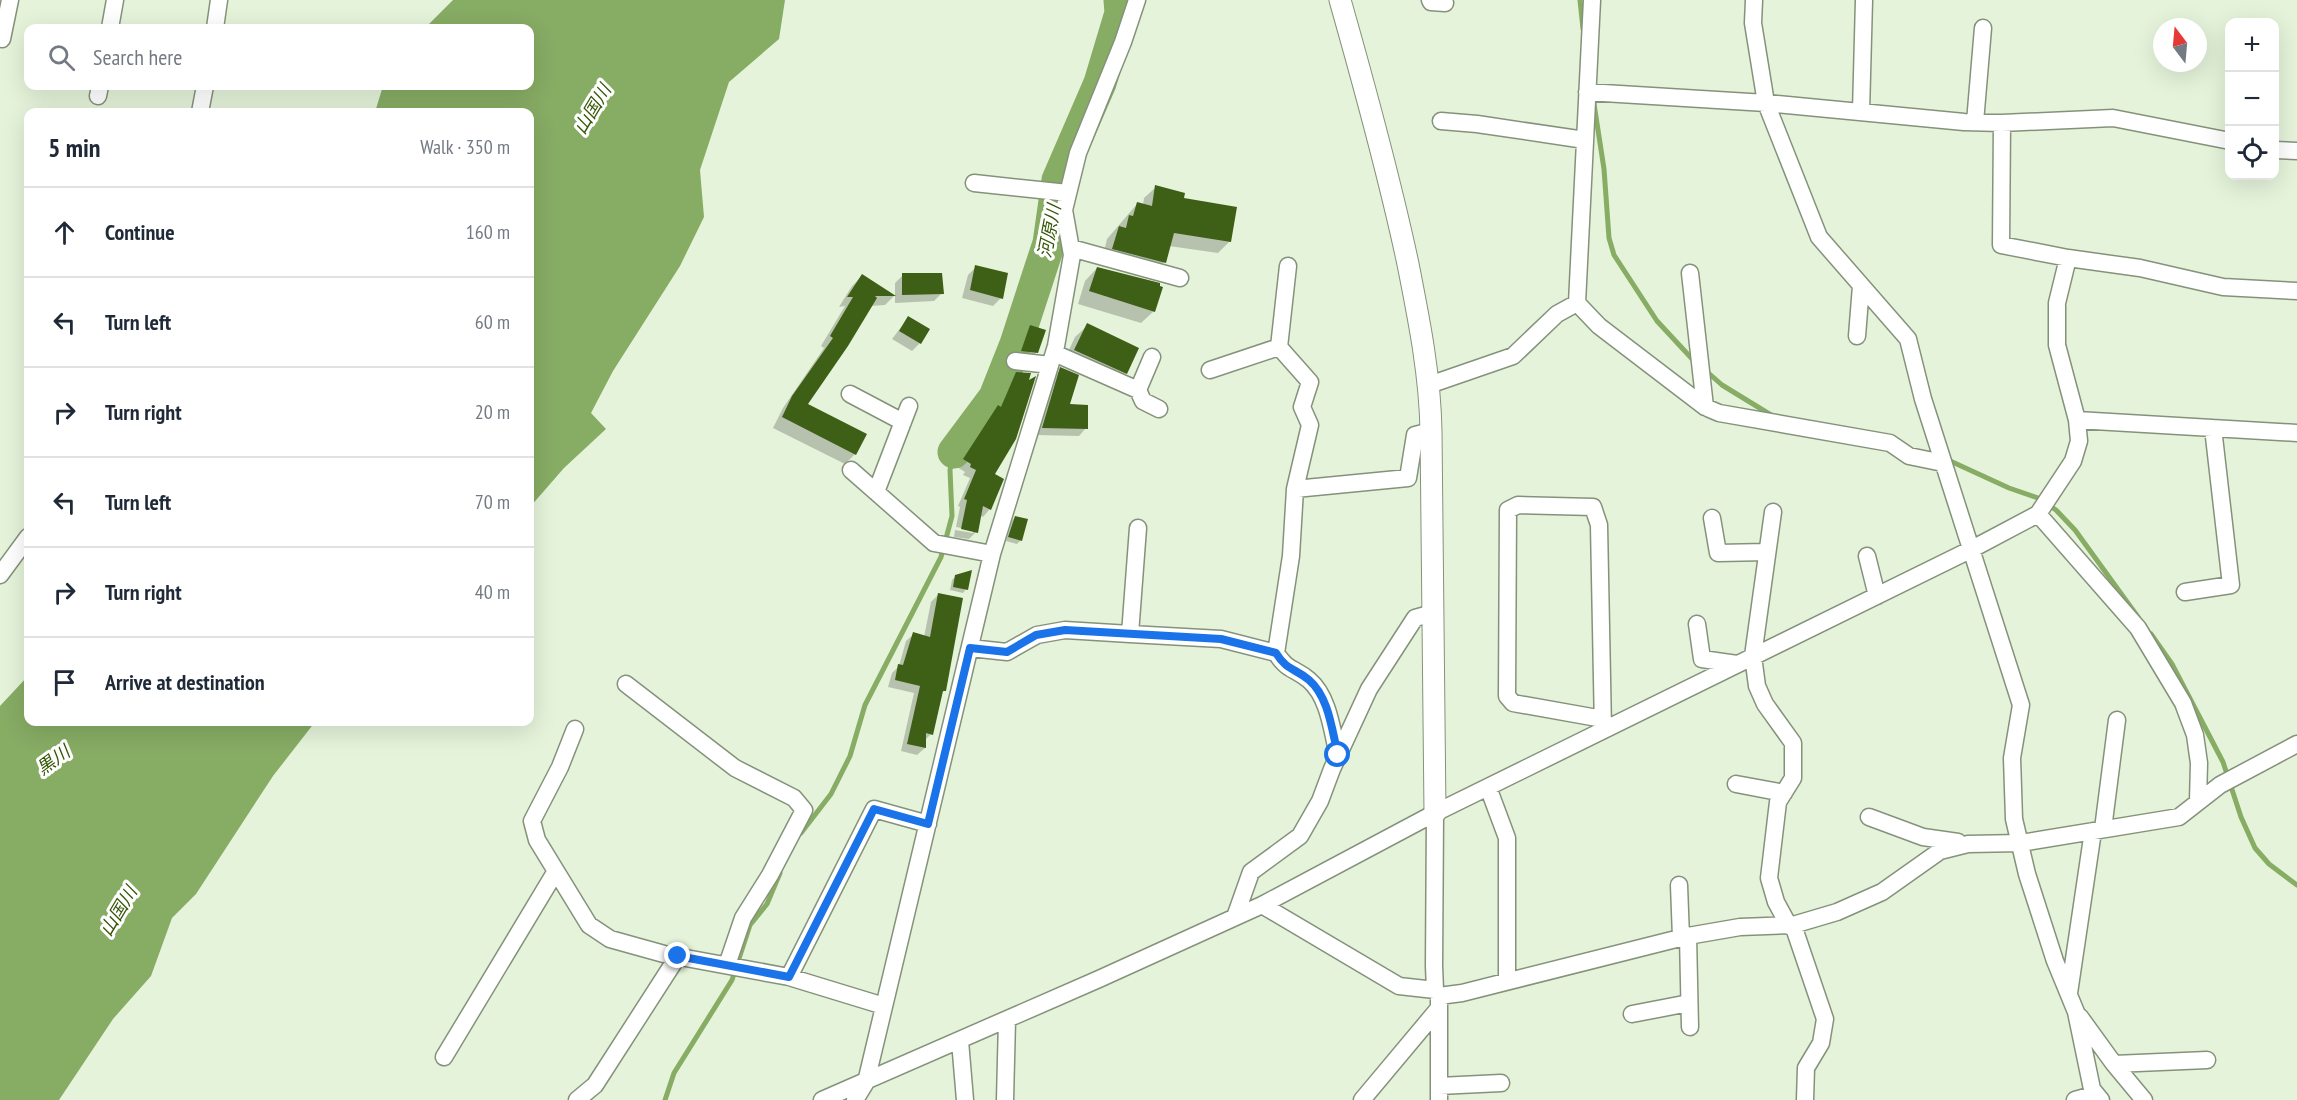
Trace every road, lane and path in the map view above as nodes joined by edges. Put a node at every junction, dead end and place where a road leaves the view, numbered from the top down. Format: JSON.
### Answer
{"nodes":[{"id":1,"x":10,"y":0,"type":"edge"},
{"id":2,"x":115,"y":0,"type":"edge"},
{"id":3,"x":219,"y":0,"type":"edge"},
{"id":4,"x":1137,"y":0,"type":"edge"},
{"id":5,"x":1340,"y":0,"type":"edge"},
{"id":6,"x":1592,"y":0,"type":"edge"},
{"id":7,"x":1754,"y":0,"type":"edge"},
{"id":8,"x":1864,"y":0,"type":"edge"},
{"id":9,"x":111,"y":24,"type":"edge"},
{"id":10,"x":216,"y":24,"type":"edge"},
{"id":11,"x":1983,"y":28,"type":"dead end"},
{"id":12,"x":2,"y":39,"type":"dead end"},
{"id":13,"x":204,"y":90,"type":"edge"},
{"id":14,"x":1587,"y":92,"type":"junction"},
{"id":15,"x":1766,"y":103,"type":"junction"},
{"id":16,"x":201,"y":108,"type":"edge"},
{"id":17,"x":1861,"y":112,"type":"junction"},
{"id":18,"x":1440,"y":121,"type":"dead end"},
{"id":19,"x":1975,"y":122,"type":"junction"},
{"id":20,"x":2002,"y":123,"type":"junction"},
{"id":21,"x":1585,"y":140,"type":"junction"},
{"id":22,"x":2225,"y":140,"type":"edge"},
{"id":23,"x":2279,"y":150,"type":"edge"},
{"id":24,"x":2297,"y":151,"type":"edge"},
{"id":25,"x":974,"y":183,"type":"dead end"},
{"id":26,"x":1068,"y":193,"type":"junction"},
{"id":27,"x":1071,"y":248,"type":"junction"},
{"id":28,"x":2068,"y":258,"type":"junction"},
{"id":29,"x":1288,"y":266,"type":"dead end"},
{"id":30,"x":1690,"y":273,"type":"dead end"},
{"id":31,"x":1180,"y":278,"type":"dead end"},
{"id":32,"x":1861,"y":286,"type":"junction"},
{"id":33,"x":2297,"y":291,"type":"edge"},
{"id":34,"x":1577,"y":303,"type":"junction"},
{"id":35,"x":1857,"y":336,"type":"dead end"},
{"id":36,"x":1279,"y":347,"type":"junction"},
{"id":37,"x":1152,"y":357,"type":"dead end"},
{"id":38,"x":1052,"y":359,"type":"junction"},
{"id":39,"x":1015,"y":361,"type":"dead end"},
{"id":40,"x":1210,"y":370,"type":"dead end"},
{"id":41,"x":1429,"y":385,"type":"junction"},
{"id":42,"x":1138,"y":390,"type":"junction"},
{"id":43,"x":850,"y":394,"type":"dead end"},
{"id":44,"x":1705,"y":407,"type":"junction"},
{"id":45,"x":1159,"y":409,"type":"dead end"},
{"id":46,"x":2077,"y":420,"type":"junction"},
{"id":47,"x":2213,"y":428,"type":"junction"},
{"id":48,"x":1431,"y":431,"type":"junction"},
{"id":49,"x":2297,"y":433,"type":"edge"},
{"id":50,"x":1943,"y":463,"type":"junction"},
{"id":51,"x":851,"y":470,"type":"dead end"},
{"id":52,"x":1295,"y":489,"type":"junction"},
{"id":53,"x":876,"y":492,"type":"junction"},
{"id":54,"x":1773,"y":512,"type":"dead end"},
{"id":55,"x":2038,"y":514,"type":"junction"},
{"id":56,"x":1712,"y":518,"type":"dead end"},
{"id":57,"x":1138,"y":528,"type":"dead end"},
{"id":58,"x":24,"y":542,"type":"edge"},
{"id":59,"x":1972,"y":549,"type":"junction"},
{"id":60,"x":1767,"y":552,"type":"junction"},
{"id":61,"x":992,"y":554,"type":"junction"},
{"id":62,"x":1867,"y":556,"type":"dead end"},
{"id":63,"x":0,"y":575,"type":"edge"},
{"id":64,"x":2185,"y":592,"type":"dead end"},
{"id":65,"x":1877,"y":596,"type":"junction"},
{"id":66,"x":1433,"y":613,"type":"junction"},
{"id":67,"x":1697,"y":624,"type":"dead end"},
{"id":68,"x":1130,"y":634,"type":"junction"},
{"id":69,"x":970,"y":648,"type":"junction"},
{"id":70,"x":1276,"y":653,"type":"junction"},
{"id":71,"x":1754,"y":656,"type":"junction"},
{"id":72,"x":1738,"y":664,"type":"junction"},
{"id":73,"x":626,"y":684,"type":"dead end"},
{"id":74,"x":2117,"y":720,"type":"dead end"},
{"id":75,"x":1603,"y":725,"type":"junction"},
{"id":76,"x":575,"y":729,"type":"dead end"},
{"id":77,"x":2297,"y":744,"type":"edge"},
{"id":78,"x":1338,"y":755,"type":"junction"},
{"id":79,"x":1736,"y":784,"type":"dead end"},
{"id":80,"x":1488,"y":787,"type":"junction"},
{"id":81,"x":1784,"y":793,"type":"junction"},
{"id":82,"x":2198,"y":801,"type":"junction"},
{"id":83,"x":1435,"y":813,"type":"junction"},
{"id":84,"x":1869,"y":817,"type":"dead end"},
{"id":85,"x":928,"y":824,"type":"junction"},
{"id":86,"x":2098,"y":830,"type":"junction"},
{"id":87,"x":2021,"y":843,"type":"junction"},
{"id":88,"x":1968,"y":844,"type":"junction"},
{"id":89,"x":556,"y":870,"type":"junction"},
{"id":90,"x":1678,"y":885,"type":"dead end"},
{"id":91,"x":1262,"y":905,"type":"junction"},
{"id":92,"x":1235,"y":917,"type":"junction"},
{"id":93,"x":1791,"y":926,"type":"junction"},
{"id":94,"x":1684,"y":937,"type":"junction"},
{"id":95,"x":678,"y":956,"type":"junction"},
{"id":96,"x":728,"y":965,"type":"junction"},
{"id":97,"x":789,"y":977,"type":"junction"},
{"id":98,"x":1507,"y":981,"type":"junction"},
{"id":99,"x":2069,"y":995,"type":"junction"},
{"id":100,"x":1437,"y":998,"type":"junction"},
{"id":101,"x":1689,"y":1003,"type":"junction"},
{"id":102,"x":884,"y":1006,"type":"junction"},
{"id":103,"x":2076,"y":1012,"type":"junction"},
{"id":104,"x":1632,"y":1014,"type":"dead end"},
{"id":105,"x":1007,"y":1020,"type":"junction"},
{"id":106,"x":1690,"y":1027,"type":"dead end"},
{"id":107,"x":960,"y":1041,"type":"junction"},
{"id":108,"x":444,"y":1056,"type":"dead end"},
{"id":109,"x":2207,"y":1060,"type":"dead end"},
{"id":110,"x":2114,"y":1064,"type":"junction"},
{"id":111,"x":866,"y":1083,"type":"junction"},
{"id":112,"x":1501,"y":1083,"type":"dead end"},
{"id":113,"x":1439,"y":1093,"type":"edge"},
{"id":114,"x":2099,"y":1097,"type":"edge"},
{"id":115,"x":578,"y":1100,"type":"edge"},
{"id":116,"x":822,"y":1100,"type":"edge"},
{"id":117,"x":855,"y":1100,"type":"edge"},
{"id":118,"x":965,"y":1100,"type":"edge"},
{"id":119,"x":1005,"y":1100,"type":"edge"},
{"id":120,"x":1362,"y":1100,"type":"edge"},
{"id":121,"x":1805,"y":1100,"type":"edge"},
{"id":122,"x":2075,"y":1100,"type":"edge"},
{"id":123,"x":2144,"y":1100,"type":"edge"}],
"edges":[{"from":1,"to":12,"type":"street"},
{"from":2,"to":9,"type":"street"},
{"from":3,"to":10,"type":"street"},
{"from":4,"to":26,"type":"street"},
{"from":5,"to":41,"type":"street"},
{"from":6,"to":14,"type":"street"},
{"from":7,"to":15,"type":"street"},
{"from":8,"to":17,"type":"street"},
{"from":11,"to":19,"type":"street"},
{"from":13,"to":16,"type":"street"},
{"from":14,"to":15,"type":"street"},
{"from":14,"to":21,"type":"street"},
{"from":15,"to":17,"type":"street"},
{"from":15,"to":32,"type":"street"},
{"from":17,"to":19,"type":"street"},
{"from":18,"to":21,"type":"street"},
{"from":19,"to":20,"type":"street"},
{"from":20,"to":22,"type":"street"},
{"from":20,"to":28,"type":"street"},
{"from":21,"to":34,"type":"street"},
{"from":23,"to":24,"type":"street"},
{"from":25,"to":26,"type":"street"},
{"from":26,"to":27,"type":"street"},
{"from":27,"to":31,"type":"street"},
{"from":27,"to":38,"type":"street"},
{"from":28,"to":33,"type":"street"},
{"from":28,"to":46,"type":"street"},
{"from":29,"to":36,"type":"street"},
{"from":30,"to":44,"type":"street"},
{"from":32,"to":35,"type":"street"},
{"from":32,"to":50,"type":"street"},
{"from":34,"to":41,"type":"street"},
{"from":34,"to":44,"type":"street"},
{"from":36,"to":40,"type":"street"},
{"from":36,"to":52,"type":"street"},
{"from":37,"to":42,"type":"street"},
{"from":38,"to":39,"type":"street"},
{"from":38,"to":42,"type":"street"},
{"from":38,"to":61,"type":"street"},
{"from":41,"to":48,"type":"street"},
{"from":42,"to":45,"type":"street"},
{"from":43,"to":53,"type":"street"},
{"from":44,"to":50,"type":"street"},
{"from":46,"to":47,"type":"street"},
{"from":46,"to":55,"type":"street"},
{"from":47,"to":49,"type":"street"},
{"from":47,"to":64,"type":"street"},
{"from":48,"to":52,"type":"street"},
{"from":48,"to":66,"type":"street"},
{"from":50,"to":59,"type":"street"},
{"from":51,"to":53,"type":"street"},
{"from":52,"to":70,"type":"street"},
{"from":53,"to":61,"type":"street"},
{"from":54,"to":60,"type":"street"},
{"from":55,"to":59,"type":"street"},
{"from":55,"to":82,"type":"street"},
{"from":56,"to":60,"type":"street"},
{"from":57,"to":68,"type":"street"},
{"from":58,"to":63,"type":"street"},
{"from":59,"to":65,"type":"street"},
{"from":59,"to":87,"type":"street"},
{"from":60,"to":71,"type":"street"},
{"from":61,"to":69,"type":"street"},
{"from":62,"to":65,"type":"street"},
{"from":65,"to":71,"type":"street"},
{"from":66,"to":78,"type":"street"},
{"from":66,"to":83,"type":"street"},
{"from":67,"to":72,"type":"street"},
{"from":68,"to":69,"type":"street"},
{"from":68,"to":70,"type":"street"},
{"from":69,"to":85,"type":"street"},
{"from":70,"to":78,"type":"street"},
{"from":71,"to":72,"type":"street"},
{"from":71,"to":81,"type":"street"},
{"from":72,"to":75,"type":"street"},
{"from":73,"to":96,"type":"street"},
{"from":74,"to":86,"type":"street"},
{"from":75,"to":75,"type":"street"},
{"from":75,"to":80,"type":"street"},
{"from":76,"to":89,"type":"street"},
{"from":77,"to":82,"type":"street"},
{"from":78,"to":92,"type":"street"},
{"from":79,"to":81,"type":"street"},
{"from":80,"to":83,"type":"street"},
{"from":80,"to":98,"type":"street"},
{"from":81,"to":93,"type":"street"},
{"from":82,"to":86,"type":"street"},
{"from":83,"to":91,"type":"street"},
{"from":83,"to":100,"type":"street"},
{"from":84,"to":88,"type":"street"},
{"from":85,"to":97,"type":"street"},
{"from":85,"to":102,"type":"street"},
{"from":86,"to":87,"type":"street"},
{"from":86,"to":99,"type":"street"},
{"from":87,"to":88,"type":"street"},
{"from":87,"to":99,"type":"street"},
{"from":88,"to":93,"type":"street"},
{"from":89,"to":95,"type":"street"},
{"from":89,"to":108,"type":"street"},
{"from":90,"to":94,"type":"street"},
{"from":91,"to":92,"type":"street"},
{"from":91,"to":100,"type":"street"},
{"from":92,"to":105,"type":"street"},
{"from":93,"to":94,"type":"street"},
{"from":93,"to":121,"type":"street"},
{"from":94,"to":98,"type":"street"},
{"from":94,"to":101,"type":"street"},
{"from":95,"to":96,"type":"street"},
{"from":95,"to":115,"type":"street"},
{"from":96,"to":97,"type":"street"},
{"from":97,"to":102,"type":"street"},
{"from":98,"to":100,"type":"street"},
{"from":99,"to":103,"type":"street"},
{"from":100,"to":113,"type":"street"},
{"from":100,"to":120,"type":"street"},
{"from":101,"to":104,"type":"street"},
{"from":101,"to":106,"type":"street"},
{"from":102,"to":111,"type":"street"},
{"from":103,"to":110,"type":"street"},
{"from":103,"to":114,"type":"street"},
{"from":105,"to":107,"type":"street"},
{"from":105,"to":119,"type":"street"},
{"from":107,"to":111,"type":"street"},
{"from":107,"to":118,"type":"street"},
{"from":109,"to":110,"type":"street"},
{"from":110,"to":123,"type":"street"},
{"from":111,"to":116,"type":"street"},
{"from":111,"to":117,"type":"street"},
{"from":112,"to":113,"type":"street"},
{"from":114,"to":122,"type":"street"}]}
